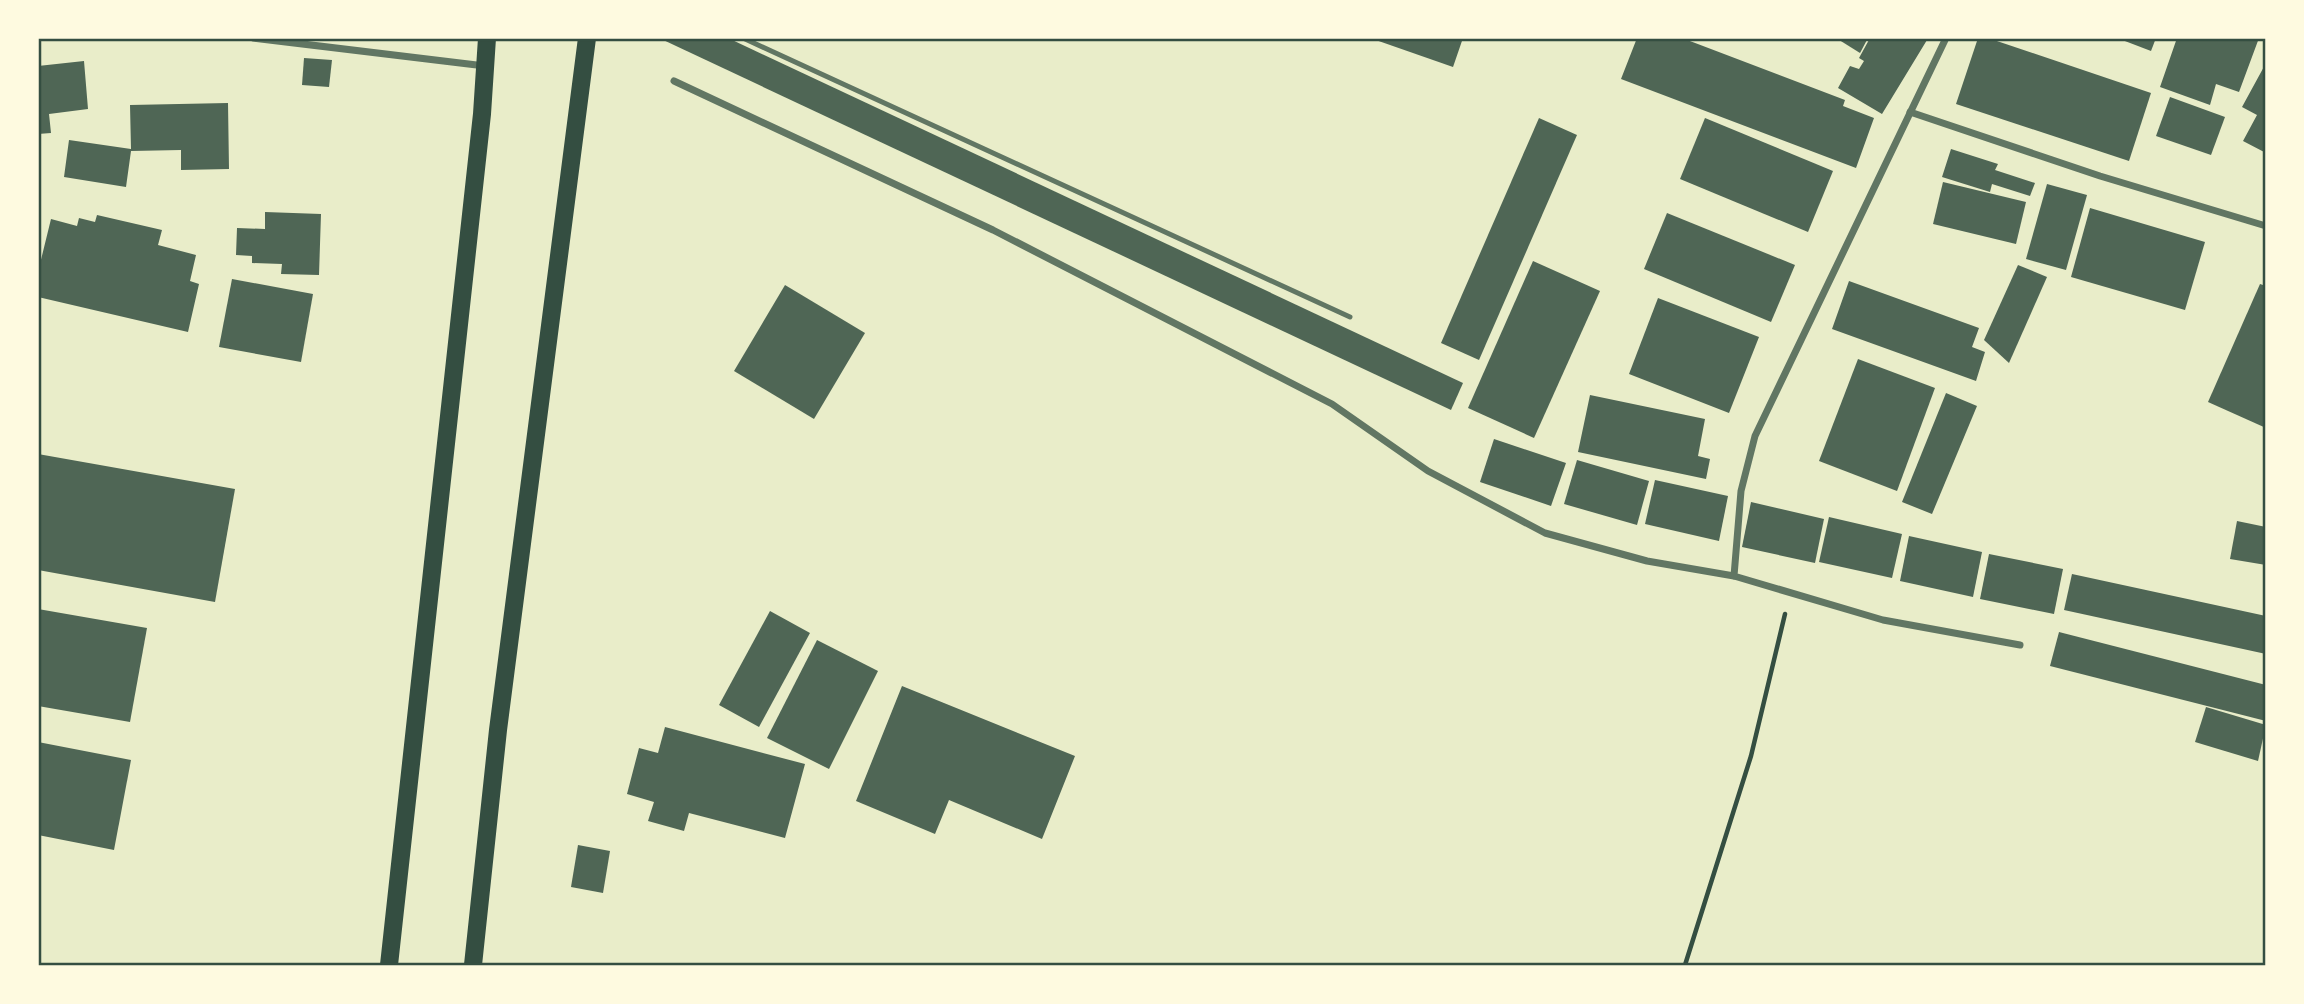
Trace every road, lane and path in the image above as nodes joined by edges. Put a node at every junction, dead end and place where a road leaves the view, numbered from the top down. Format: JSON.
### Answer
{"nodes":[{"id":1,"x":253,"y":38,"type":"edge"},
{"id":2,"x":487,"y":38,"type":"edge"},
{"id":3,"x":587,"y":38,"type":"edge"},
{"id":4,"x":743,"y":38,"type":"edge"},
{"id":5,"x":1946,"y":38,"type":"edge"},
{"id":6,"x":487,"y":67,"type":"junction"},
{"id":7,"x":674,"y":81,"type":"dead end"},
{"id":8,"x":1910,"y":112,"type":"junction"},
{"id":9,"x":2266,"y":226,"type":"edge"},
{"id":10,"x":1350,"y":317,"type":"dead end"},
{"id":11,"x":1734,"y":576,"type":"junction"},
{"id":12,"x":1790,"y":592,"type":"junction"},
{"id":13,"x":2020,"y":645,"type":"dead end"},
{"id":14,"x":389,"y":965,"type":"edge"},
{"id":15,"x":473,"y":965,"type":"edge"},
{"id":16,"x":1685,"y":965,"type":"edge"}],
"edges":[{"from":1,"to":6,"type":"street"},
{"from":2,"to":6,"type":"main road"},
{"from":3,"to":15,"type":"main road"},
{"from":4,"to":10,"type":"lane"},
{"from":5,"to":8,"type":"street"},
{"from":6,"to":14,"type":"main road"},
{"from":7,"to":11,"type":"street"},
{"from":8,"to":9,"type":"street"},
{"from":8,"to":11,"type":"street"},
{"from":11,"to":12,"type":"street"},
{"from":12,"to":13,"type":"street"},
{"from":12,"to":16,"type":"path"}]}
